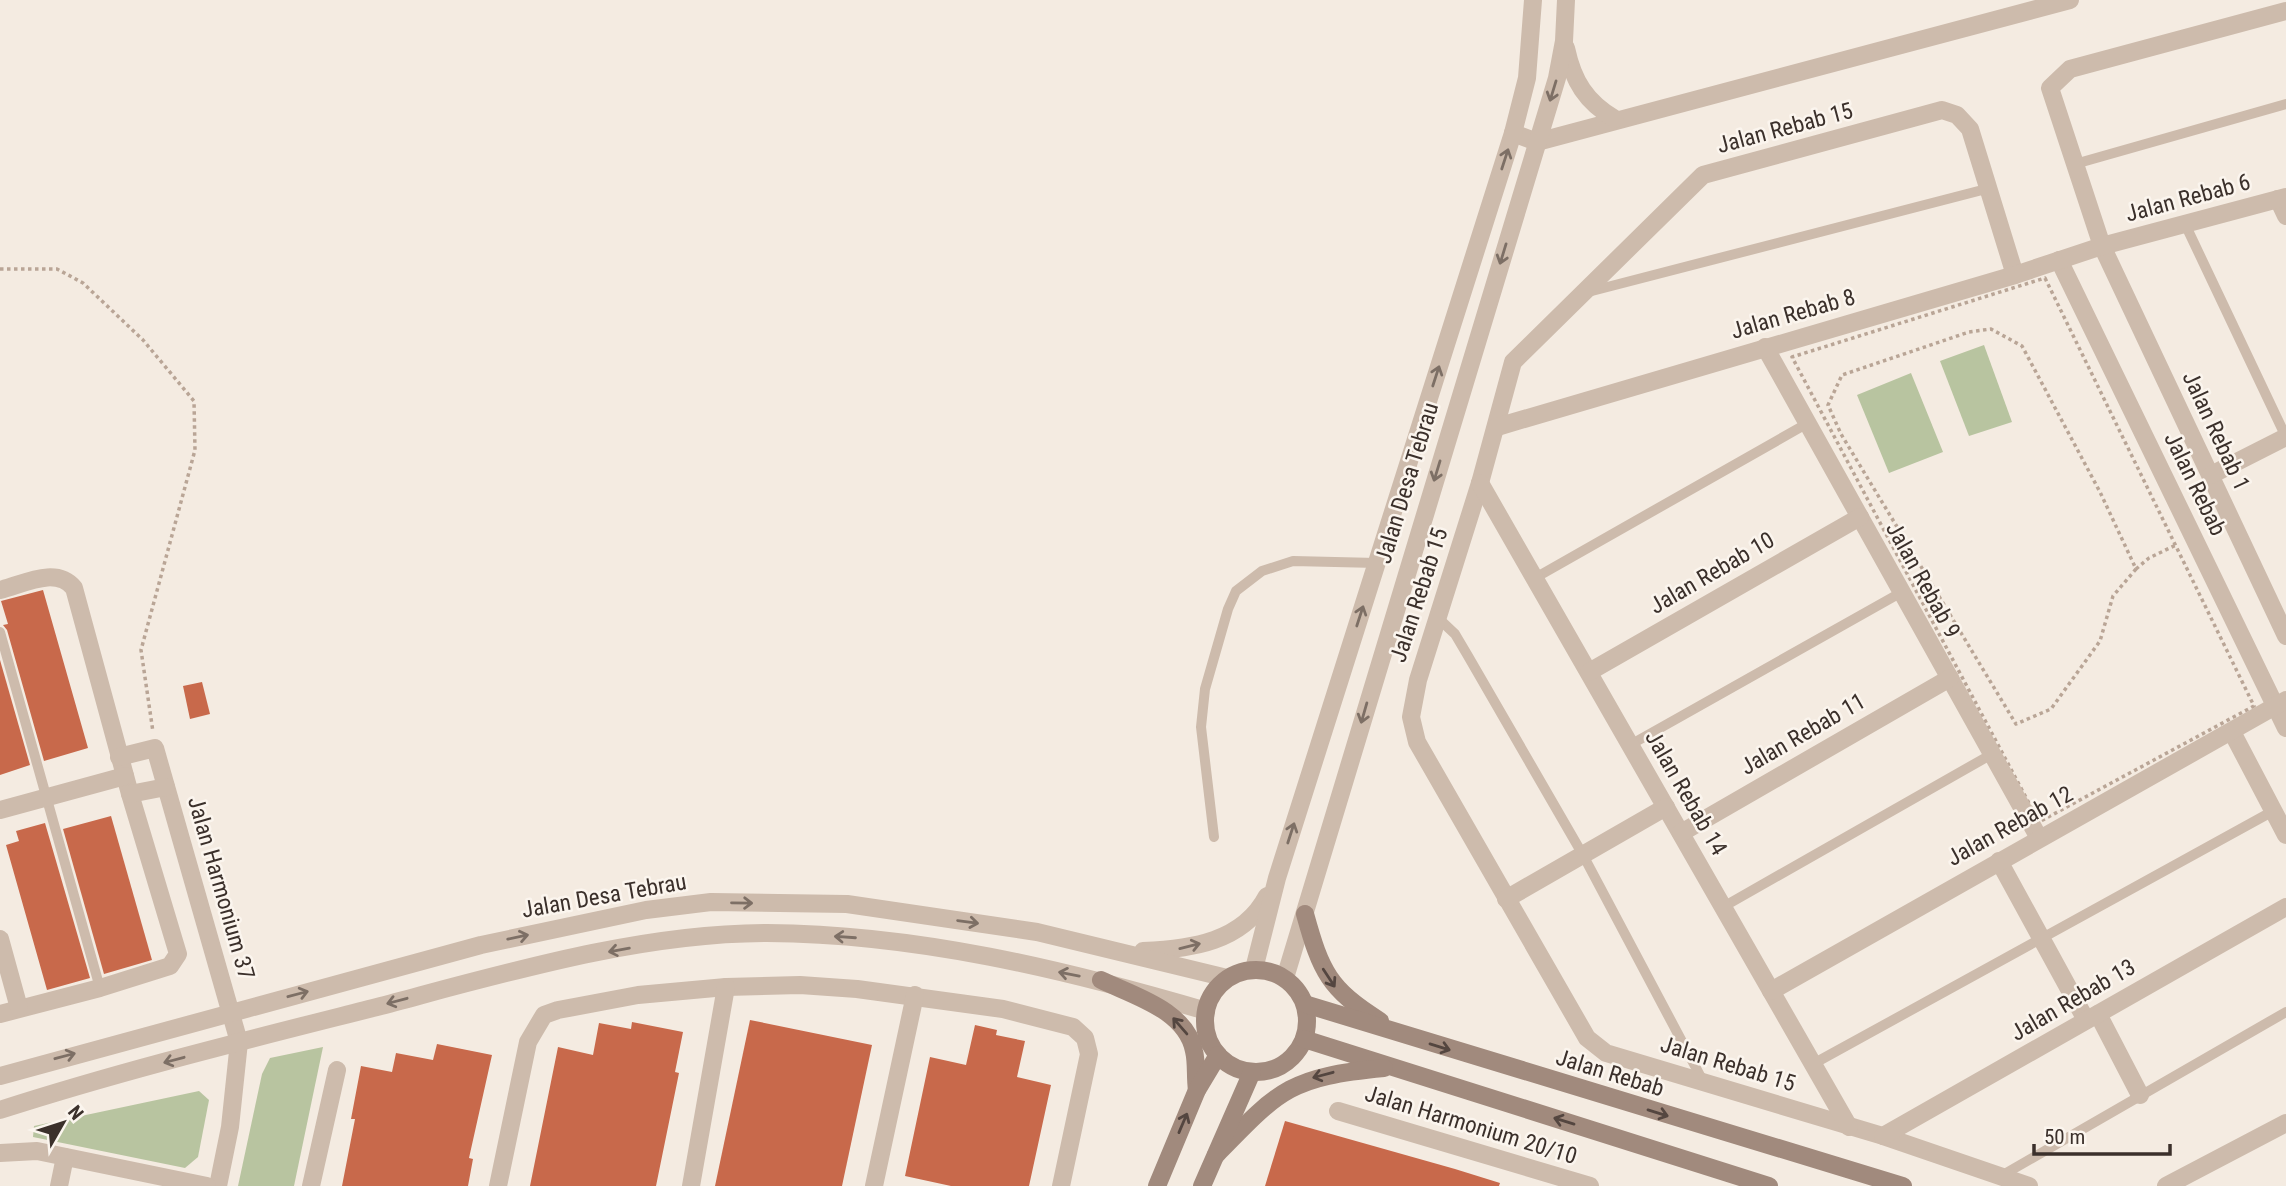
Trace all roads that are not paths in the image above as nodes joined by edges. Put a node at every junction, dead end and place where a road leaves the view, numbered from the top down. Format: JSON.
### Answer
{"nodes":[{"id":1,"x":1533,"y":0,"type":"edge"},
{"id":2,"x":1566,"y":0,"type":"edge"},
{"id":3,"x":2070,"y":0,"type":"edge"},
{"id":4,"x":2286,"y":11,"type":"edge"},
{"id":5,"x":1564,"y":41,"type":"junction"},
{"id":6,"x":2286,"y":104,"type":"edge"},
{"id":7,"x":1615,"y":119,"type":"junction"},
{"id":8,"x":1513,"y":133,"type":"junction"},
{"id":9,"x":1537,"y":142,"type":"junction"},
{"id":10,"x":2075,"y":164,"type":"junction"},
{"id":11,"x":1990,"y":188,"type":"junction"},
{"id":12,"x":2282,"y":198,"type":"edge"},
{"id":13,"x":2286,"y":216,"type":"edge"},
{"id":14,"x":2185,"y":224,"type":"junction"},
{"id":15,"x":2102,"y":246,"type":"junction"},
{"id":16,"x":2059,"y":260,"type":"junction"},
{"id":17,"x":2015,"y":275,"type":"junction"},
{"id":18,"x":1577,"y":295,"type":"junction"},
{"id":19,"x":1765,"y":347,"type":"junction"},
{"id":20,"x":1808,"y":423,"type":"junction"},
{"id":21,"x":1497,"y":427,"type":"junction"},
{"id":22,"x":2286,"y":437,"type":"edge"},
{"id":23,"x":2211,"y":475,"type":"junction"},
{"id":24,"x":1480,"y":483,"type":"junction"},
{"id":25,"x":1860,"y":517,"type":"junction"},
{"id":26,"x":1377,"y":563,"type":"junction"},
{"id":27,"x":1535,"y":578,"type":"junction"},
{"id":28,"x":0,"y":590,"type":"edge"},
{"id":29,"x":1902,"y":592,"type":"junction"},
{"id":30,"x":1436,"y":616,"type":"junction"},
{"id":31,"x":0,"y":632,"type":"edge"},
{"id":32,"x":2286,"y":636,"type":"edge"},
{"id":33,"x":1588,"y":672,"type":"junction"},
{"id":34,"x":1950,"y":678,"type":"junction"},
{"id":35,"x":2281,"y":703,"type":"edge"},
{"id":36,"x":2286,"y":729,"type":"edge"},
{"id":37,"x":2232,"y":732,"type":"junction"},
{"id":38,"x":1630,"y":746,"type":"junction"},
{"id":39,"x":1992,"y":754,"type":"junction"},
{"id":40,"x":120,"y":757,"type":"junction"},
{"id":41,"x":125,"y":776,"type":"junction"},
{"id":42,"x":166,"y":787,"type":"junction"},
{"id":43,"x":130,"y":794,"type":"junction"},
{"id":44,"x":47,"y":797,"type":"junction"},
{"id":45,"x":1666,"y":807,"type":"junction"},
{"id":46,"x":0,"y":810,"type":"edge"},
{"id":47,"x":2276,"y":810,"type":"junction"},
{"id":48,"x":1681,"y":833,"type":"junction"},
{"id":49,"x":2286,"y":835,"type":"edge"},
{"id":50,"x":1214,"y":837,"type":"dead end"},
{"id":51,"x":2039,"y":838,"type":"junction"},
{"id":52,"x":1583,"y":855,"type":"junction"},
{"id":53,"x":1999,"y":860,"type":"junction"},
{"id":54,"x":1277,"y":878,"type":"junction"},
{"id":55,"x":1506,"y":898,"type":"junction"},
{"id":56,"x":1723,"y":907,"type":"junction"},
{"id":57,"x":2286,"y":907,"type":"edge"},
{"id":58,"x":1305,"y":914,"type":"junction"},
{"id":59,"x":2042,"y":938,"type":"junction"},
{"id":60,"x":0,"y":939,"type":"edge"},
{"id":61,"x":1122,"y":952,"type":"junction"},
{"id":62,"x":1254,"y":969,"type":"junction"},
{"id":63,"x":1227,"y":978,"type":"junction"},
{"id":64,"x":1286,"y":978,"type":"junction"},
{"id":65,"x":1101,"y":980,"type":"junction"},
{"id":66,"x":726,"y":987,"type":"junction"},
{"id":67,"x":100,"y":988,"type":"junction"},
{"id":68,"x":1771,"y":991,"type":"junction"},
{"id":69,"x":915,"y":995,"type":"junction"},
{"id":70,"x":1305,"y":1004,"type":"junction"},
{"id":71,"x":19,"y":1008,"type":"junction"},
{"id":72,"x":1206,"y":1011,"type":"junction"},
{"id":73,"x":232,"y":1012,"type":"junction"},
{"id":74,"x":2286,"y":1013,"type":"edge"},
{"id":75,"x":0,"y":1014,"type":"edge"},
{"id":76,"x":2092,"y":1017,"type":"junction"},
{"id":77,"x":1404,"y":1037,"type":"junction"},
{"id":78,"x":1304,"y":1039,"type":"junction"},
{"id":79,"x":239,"y":1042,"type":"junction"},
{"id":80,"x":1218,"y":1055,"type":"junction"},
{"id":81,"x":1813,"y":1065,"type":"junction"},
{"id":82,"x":1391,"y":1067,"type":"junction"},
{"id":83,"x":337,"y":1070,"type":"dead end"},
{"id":84,"x":1252,"y":1072,"type":"junction"},
{"id":85,"x":0,"y":1076,"type":"edge"},
{"id":86,"x":1705,"y":1083,"type":"junction"},
{"id":87,"x":1197,"y":1090,"type":"junction"},
{"id":88,"x":2140,"y":1094,"type":"junction"},
{"id":89,"x":0,"y":1110,"type":"edge"},
{"id":90,"x":1338,"y":1111,"type":"dead end"},
{"id":91,"x":2286,"y":1123,"type":"edge"},
{"id":92,"x":1849,"y":1127,"type":"junction"},
{"id":93,"x":1883,"y":1136,"type":"junction"},
{"id":94,"x":0,"y":1153,"type":"edge"},
{"id":95,"x":1216,"y":1155,"type":"junction"},
{"id":96,"x":65,"y":1157,"type":"junction"},
{"id":97,"x":2000,"y":1176,"type":"junction"},
{"id":98,"x":59,"y":1186,"type":"edge"},
{"id":99,"x":208,"y":1186,"type":"edge"},
{"id":100,"x":218,"y":1186,"type":"edge"},
{"id":101,"x":312,"y":1186,"type":"edge"},
{"id":102,"x":498,"y":1186,"type":"edge"},
{"id":103,"x":691,"y":1186,"type":"edge"},
{"id":104,"x":874,"y":1186,"type":"edge"},
{"id":105,"x":1061,"y":1186,"type":"edge"},
{"id":106,"x":1157,"y":1186,"type":"edge"},
{"id":107,"x":1202,"y":1186,"type":"edge"},
{"id":108,"x":1590,"y":1186,"type":"edge"},
{"id":109,"x":1769,"y":1186,"type":"edge"},
{"id":110,"x":1903,"y":1186,"type":"edge"},
{"id":111,"x":2029,"y":1186,"type":"edge"},
{"id":112,"x":2166,"y":1186,"type":"edge"}],
"edges":[{"from":1,"to":8,"type":"street","name":"Jalan Desa Tebrau"},
{"from":2,"to":5,"type":"street","name":"Jalan Desa Tebrau"},
{"from":3,"to":7,"type":"street"},
{"from":4,"to":10,"type":"street","name":"Jalan Rebab 1"},
{"from":5,"to":7,"type":"street"},
{"from":5,"to":9,"type":"street","name":"Jalan Desa Tebrau","one_way":true},
{"from":6,"to":10,"type":"lane"},
{"from":7,"to":9,"type":"street"},
{"from":8,"to":9,"type":"street"},
{"from":26,"to":8,"type":"street","name":"Jalan Desa Tebrau","one_way":true},
{"from":9,"to":58,"type":"street","name":"Jalan Desa Tebrau","one_way":true},
{"from":10,"to":15,"type":"street","name":"Jalan Rebab 1"},
{"from":11,"to":17,"type":"street","name":"Jalan Rebab 15"},
{"from":11,"to":18,"type":"lane"},
{"from":11,"to":18,"type":"street","name":"Jalan Rebab 15"},
{"from":12,"to":13,"type":"street"},
{"from":12,"to":14,"type":"street","name":"Jalan Rebab 6"},
{"from":14,"to":15,"type":"street","name":"Jalan Rebab 6"},
{"from":14,"to":22,"type":"lane"},
{"from":15,"to":16,"type":"street","name":"Jalan Rebab 8"},
{"from":15,"to":23,"type":"street","name":"Jalan Rebab 1"},
{"from":16,"to":17,"type":"street","name":"Jalan Rebab 8"},
{"from":16,"to":35,"type":"street","name":"Jalan Rebab"},
{"from":17,"to":19,"type":"street","name":"Jalan Rebab 8"},
{"from":18,"to":21,"type":"street","name":"Jalan Rebab 15"},
{"from":19,"to":20,"type":"street","name":"Jalan Rebab 9"},
{"from":19,"to":21,"type":"street","name":"Jalan Rebab 8"},
{"from":20,"to":25,"type":"street","name":"Jalan Rebab 9"},
{"from":20,"to":27,"type":"lane"},
{"from":21,"to":24,"type":"street","name":"Jalan Rebab 15"},
{"from":22,"to":23,"type":"street"},
{"from":23,"to":32,"type":"street","name":"Jalan Rebab 1"},
{"from":24,"to":27,"type":"street","name":"Jalan Rebab 14"},
{"from":24,"to":30,"type":"street","name":"Jalan Rebab 15"},
{"from":25,"to":29,"type":"street","name":"Jalan Rebab 9"},
{"from":25,"to":33,"type":"street","name":"Jalan Rebab 10"},
{"from":26,"to":50,"type":"lane"},
{"from":54,"to":26,"type":"street","name":"Jalan Desa Tebrau","one_way":true},
{"from":27,"to":33,"type":"street","name":"Jalan Rebab 14"},
{"from":28,"to":40,"type":"street"},
{"from":29,"to":34,"type":"street","name":"Jalan Rebab 9"},
{"from":29,"to":38,"type":"lane"},
{"from":30,"to":52,"type":"lane"},
{"from":30,"to":55,"type":"street","name":"Jalan Rebab 15"},
{"from":31,"to":44,"type":"lane"},
{"from":33,"to":38,"type":"street","name":"Jalan Rebab 14"},
{"from":34,"to":39,"type":"street","name":"Jalan Rebab 9"},
{"from":34,"to":48,"type":"street","name":"Jalan Rebab 11"},
{"from":35,"to":36,"type":"street","name":"Jalan Rebab"},
{"from":35,"to":37,"type":"street","name":"Jalan Rebab 12"},
{"from":37,"to":47,"type":"street"},
{"from":37,"to":51,"type":"street","name":"Jalan Rebab 12"},
{"from":38,"to":45,"type":"street","name":"Jalan Rebab 14"},
{"from":39,"to":51,"type":"street","name":"Jalan Rebab 9"},
{"from":39,"to":56,"type":"lane"},
{"from":40,"to":41,"type":"street"},
{"from":40,"to":42,"type":"street","name":"Jalan Harmonium 37"},
{"from":41,"to":43,"type":"street"},
{"from":41,"to":44,"type":"street"},
{"from":42,"to":43,"type":"street"},
{"from":42,"to":73,"type":"street","name":"Jalan Harmonium 37"},
{"from":43,"to":67,"type":"street"},
{"from":44,"to":46,"type":"street"},
{"from":44,"to":67,"type":"lane"},
{"from":45,"to":48,"type":"street","name":"Jalan Rebab 14"},
{"from":45,"to":52,"type":"street"},
{"from":47,"to":49,"type":"street"},
{"from":47,"to":59,"type":"lane"},
{"from":48,"to":56,"type":"street","name":"Jalan Rebab 14"},
{"from":51,"to":53,"type":"street","name":"Jalan Rebab 12"},
{"from":52,"to":55,"type":"street"},
{"from":52,"to":86,"type":"lane"},
{"from":53,"to":59,"type":"street"},
{"from":53,"to":68,"type":"street","name":"Jalan Rebab 12"},
{"from":61,"to":54,"type":"street","one_way":true},
{"from":54,"to":62,"type":"street","name":"Jalan Desa Tebrau"},
{"from":55,"to":86,"type":"street","name":"Jalan Rebab 15"},
{"from":56,"to":68,"type":"street","name":"Jalan Rebab 14"},
{"from":57,"to":76,"type":"street","name":"Jalan Rebab 13"},
{"from":58,"to":64,"type":"street","name":"Jalan Desa Tebrau"},
{"from":58,"to":77,"type":"main road","one_way":true},
{"from":59,"to":76,"type":"street"},
{"from":59,"to":81,"type":"lane"},
{"from":60,"to":71,"type":"street"},
{"from":61,"to":63,"type":"street","name":"Jalan Desa Tebrau"},
{"from":73,"to":61,"type":"street","name":"Jalan Desa Tebrau","one_way":true},
{"from":62,"to":63,"type":"main road"},
{"from":62,"to":64,"type":"main road"},
{"from":63,"to":72,"type":"main road"},
{"from":64,"to":70,"type":"main road"},
{"from":65,"to":72,"type":"street"},
{"from":65,"to":79,"type":"street","one_way":true},
{"from":87,"to":65,"type":"main road","one_way":true},
{"from":66,"to":69,"type":"street"},
{"from":66,"to":102,"type":"street"},
{"from":66,"to":103,"type":"street"},
{"from":67,"to":71,"type":"street"},
{"from":68,"to":81,"type":"street","name":"Jalan Rebab 14"},
{"from":69,"to":104,"type":"street"},
{"from":69,"to":105,"type":"street"},
{"from":70,"to":77,"type":"main road","name":"Jalan Rebab"},
{"from":70,"to":78,"type":"main road"},
{"from":71,"to":75,"type":"street"},
{"from":72,"to":80,"type":"main road"},
{"from":73,"to":79,"type":"street","name":"Jalan Harmonium 37"},
{"from":85,"to":73,"type":"street","name":"Jalan Desa Tebrau","one_way":true},
{"from":74,"to":88,"type":"lane"},
{"from":76,"to":88,"type":"street"},
{"from":76,"to":93,"type":"street","name":"Jalan Rebab 13"},
{"from":77,"to":110,"type":"main road","name":"Jalan Rebab","one_way":true},
{"from":78,"to":82,"type":"main road"},
{"from":78,"to":84,"type":"main road"},
{"from":79,"to":89,"type":"street","one_way":true},
{"from":79,"to":100,"type":"street","name":"Jalan Harmonium 37"},
{"from":80,"to":84,"type":"main road"},
{"from":80,"to":87,"type":"main road"},
{"from":81,"to":92,"type":"street","name":"Jalan Rebab 14"},
{"from":82,"to":95,"type":"main road","one_way":true},
{"from":109,"to":82,"type":"main road","one_way":true},
{"from":83,"to":101,"type":"street"},
{"from":84,"to":95,"type":"main road"},
{"from":86,"to":92,"type":"street","name":"Jalan Rebab 15"},
{"from":106,"to":87,"type":"main road","one_way":true},
{"from":88,"to":97,"type":"lane"},
{"from":90,"to":108,"type":"street","name":"Jalan Harmonium 20/10"},
{"from":91,"to":112,"type":"street"},
{"from":92,"to":93,"type":"street","name":"Jalan Rebab 15"},
{"from":93,"to":97,"type":"street","name":"Jalan Rebab 15"},
{"from":94,"to":96,"type":"street"},
{"from":95,"to":107,"type":"main road"},
{"from":96,"to":98,"type":"street"},
{"from":96,"to":99,"type":"street"},
{"from":97,"to":111,"type":"street","name":"Jalan Rebab 15"}]}
